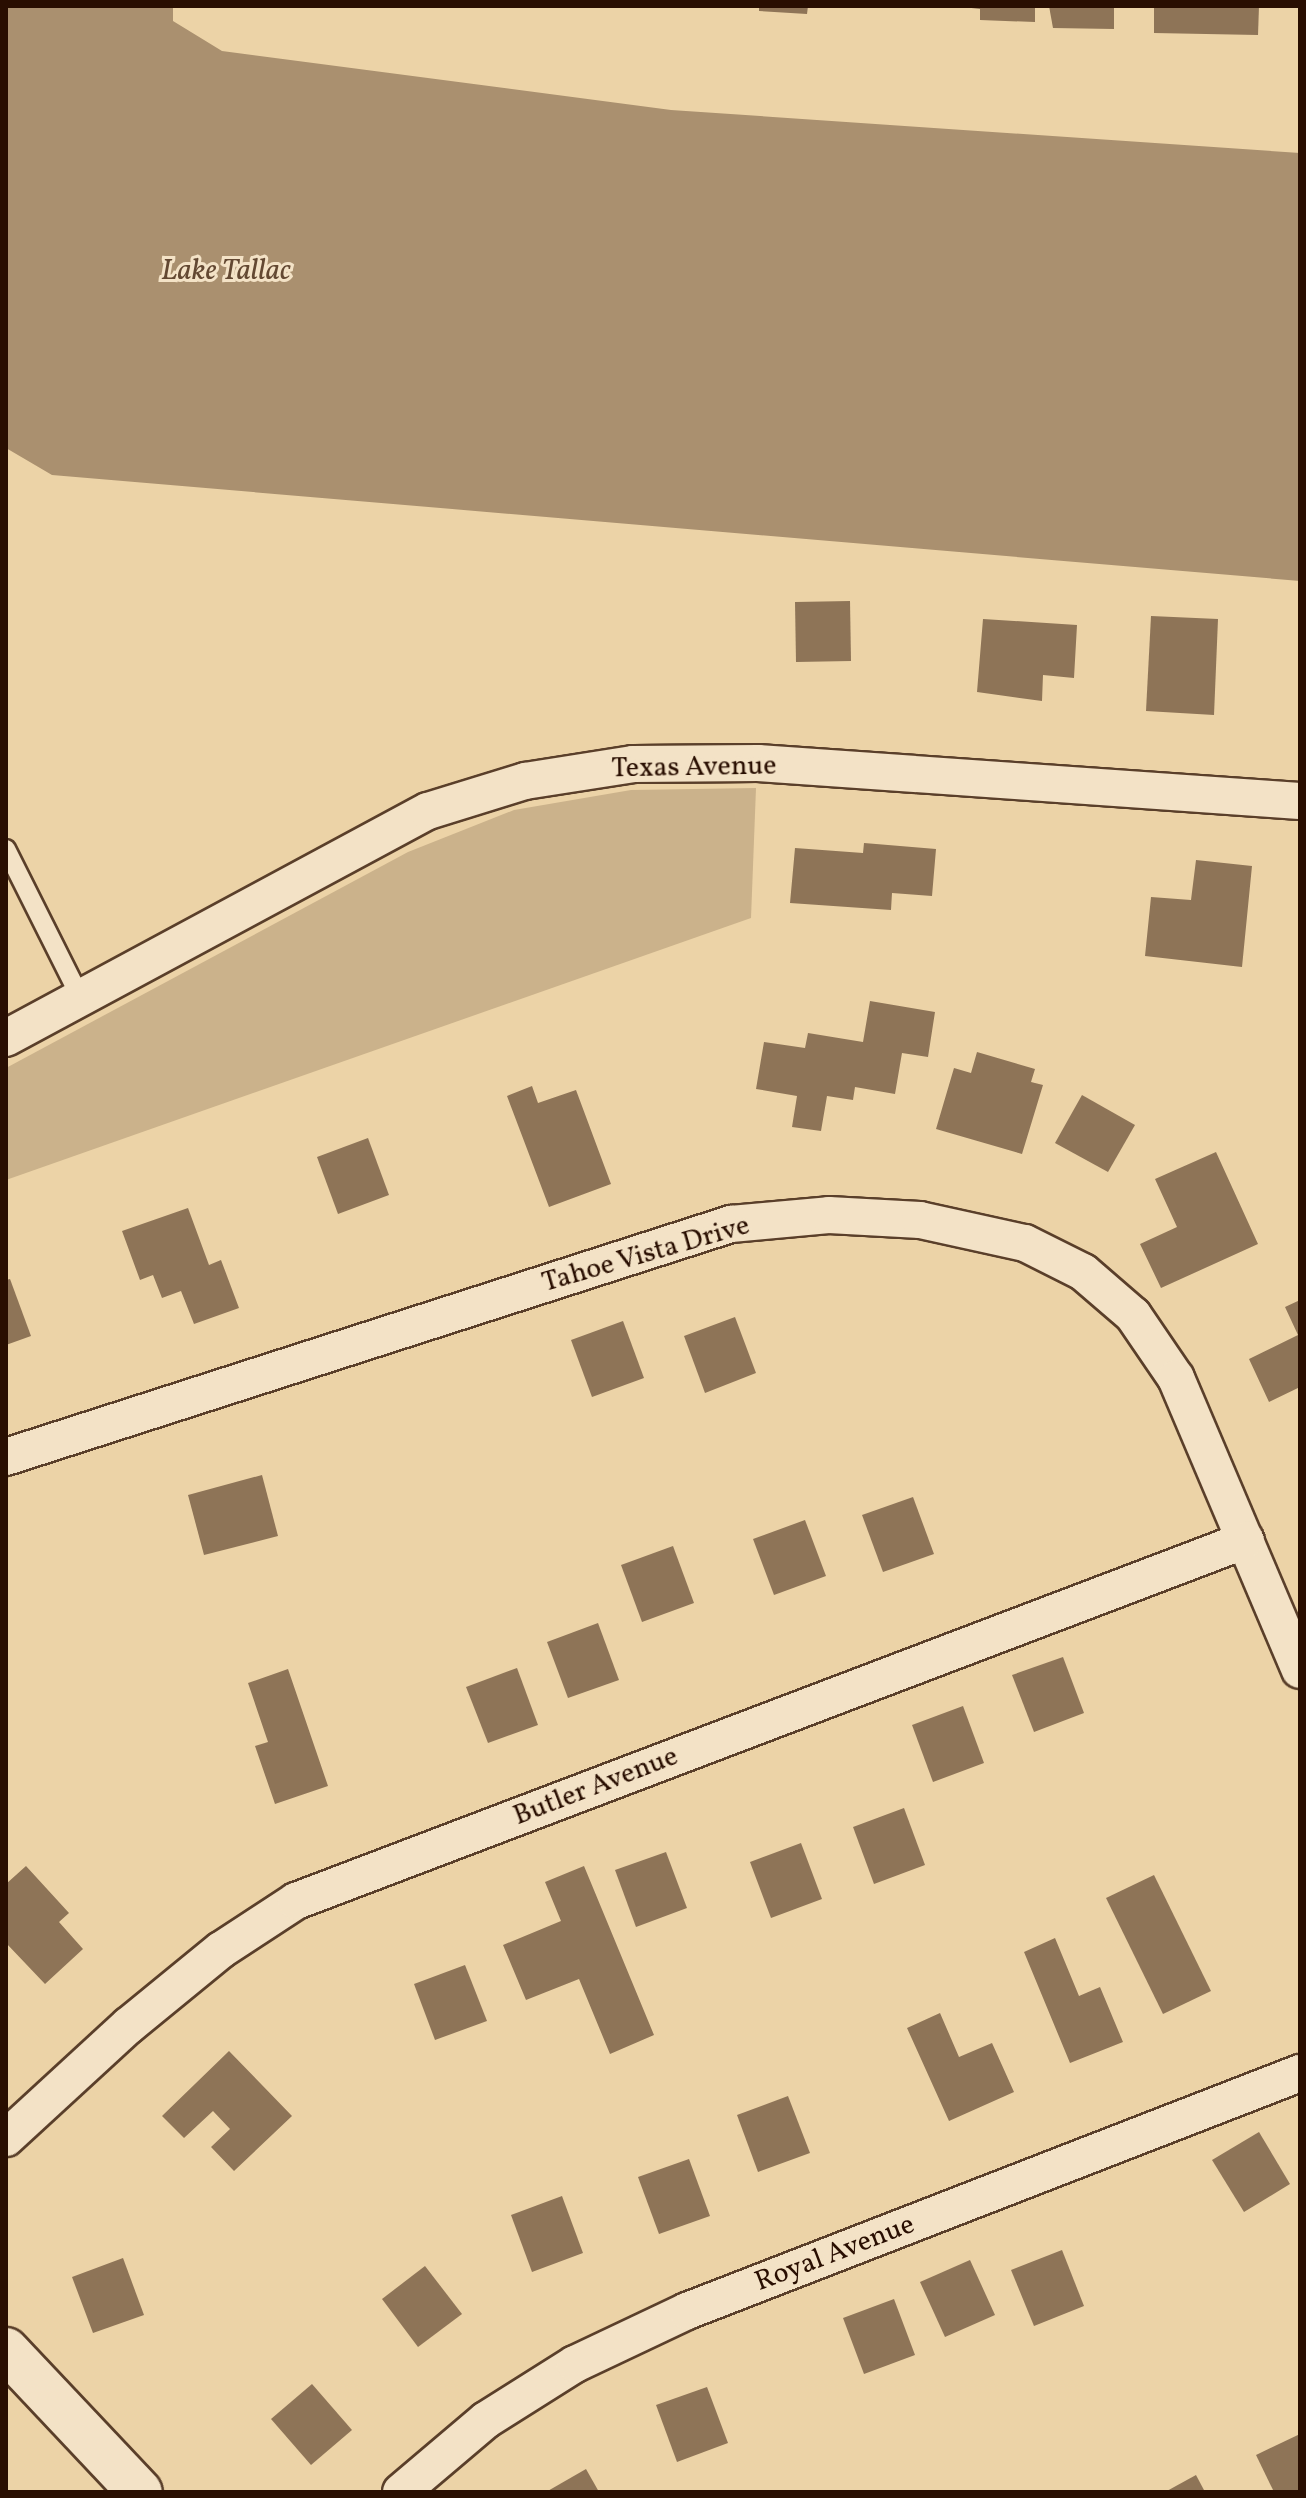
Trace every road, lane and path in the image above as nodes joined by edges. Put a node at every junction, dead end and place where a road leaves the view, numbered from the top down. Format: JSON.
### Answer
{"nodes":[{"id":1,"x":1300,"y":801,"type":"edge"},
{"id":2,"x":6,"y":849,"type":"edge"},
{"id":3,"x":81,"y":999,"type":"junction"},
{"id":4,"x":6,"y":1038,"type":"edge"},
{"id":5,"x":6,"y":1457,"type":"edge"},
{"id":6,"x":1246,"y":1540,"type":"junction"},
{"id":7,"x":1300,"y":1670,"type":"edge"},
{"id":8,"x":1300,"y":2073,"type":"edge"},
{"id":9,"x":6,"y":2138,"type":"edge"},
{"id":10,"x":6,"y":2350,"type":"edge"},
{"id":11,"x":140,"y":2492,"type":"edge"},
{"id":12,"x":401,"y":2492,"type":"edge"}],
"edges":[{"from":1,"to":3,"type":"street","name":"Texas Avenue"},
{"from":2,"to":3,"type":"lane"},
{"from":3,"to":4,"type":"street","name":"Texas Avenue"},
{"from":5,"to":6,"type":"street","name":"Tahoe Vista Drive"},
{"from":6,"to":7,"type":"street","name":"Tahoe Vista Drive"},
{"from":6,"to":9,"type":"street","name":"Butler Avenue"},
{"from":8,"to":12,"type":"street","name":"Royal Avenue"},
{"from":10,"to":11,"type":"street"}]}
